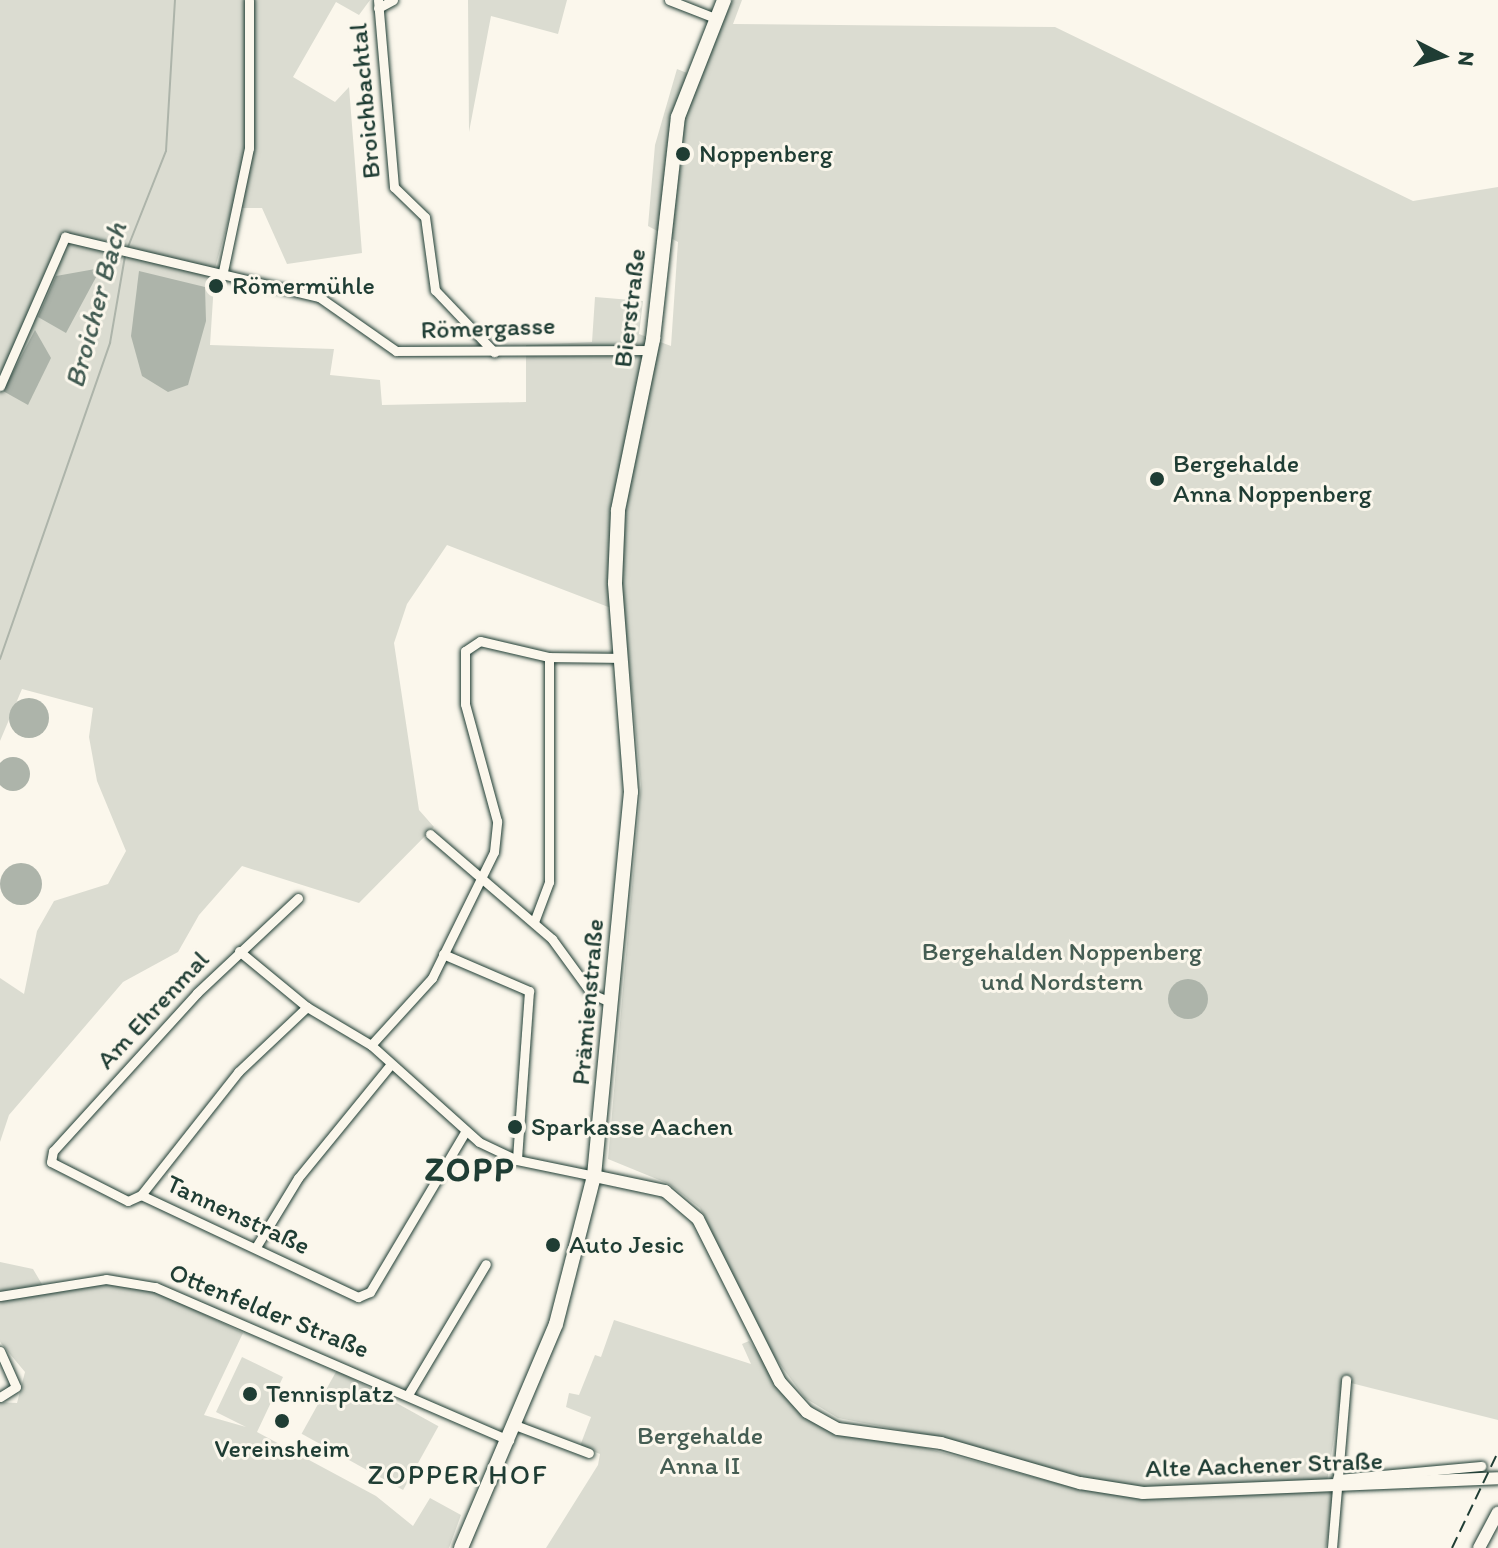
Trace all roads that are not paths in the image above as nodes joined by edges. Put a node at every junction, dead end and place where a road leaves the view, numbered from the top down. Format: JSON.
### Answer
{"nodes":[{"id":1,"x":249,"y":0,"type":"edge"},
{"id":2,"x":393,"y":0,"type":"edge"},
{"id":3,"x":669,"y":0,"type":"edge"},
{"id":4,"x":724,"y":0,"type":"edge"},
{"id":5,"x":378,"y":4,"type":"edge"},
{"id":6,"x":715,"y":18,"type":"junction"},
{"id":7,"x":222,"y":276,"type":"junction"},
{"id":8,"x":651,"y":350,"type":"junction"},
{"id":9,"x":494,"y":352,"type":"junction"},
{"id":10,"x":0,"y":386,"type":"edge"},
{"id":11,"x":619,"y":629,"type":"joint"},
{"id":12,"x":549,"y":657,"type":"junction"},
{"id":13,"x":622,"y":658,"type":"junction"},
{"id":14,"x":430,"y":834,"type":"dead end"},
{"id":15,"x":481,"y":881,"type":"junction"},
{"id":16,"x":298,"y":898,"type":"dead end"},
{"id":17,"x":534,"y":922,"type":"junction"},
{"id":18,"x":239,"y":951,"type":"junction"},
{"id":19,"x":443,"y":954,"type":"junction"},
{"id":20,"x":612,"y":1003,"type":"junction"},
{"id":21,"x":307,"y":1007,"type":"junction"},
{"id":22,"x":371,"y":1045,"type":"junction"},
{"id":23,"x":391,"y":1064,"type":"junction"},
{"id":24,"x":465,"y":1132,"type":"junction"},
{"id":25,"x":517,"y":1160,"type":"junction"},
{"id":26,"x":51,"y":1162,"type":"joint"},
{"id":27,"x":594,"y":1176,"type":"junction"},
{"id":28,"x":141,"y":1195,"type":"junction"},
{"id":29,"x":256,"y":1247,"type":"junction"},
{"id":30,"x":486,"y":1264,"type":"dead end"},
{"id":31,"x":0,"y":1296,"type":"edge"},
{"id":32,"x":0,"y":1351,"type":"edge"},
{"id":33,"x":1346,"y":1380,"type":"dead end"},
{"id":34,"x":409,"y":1393,"type":"junction"},
{"id":35,"x":0,"y":1397,"type":"edge"},
{"id":36,"x":512,"y":1432,"type":"junction"},
{"id":37,"x":589,"y":1453,"type":"dead end"},
{"id":38,"x":1481,"y":1466,"type":"dead end"},
{"id":39,"x":1498,"y":1478,"type":"edge"},
{"id":40,"x":1337,"y":1482,"type":"junction"},
{"id":41,"x":1498,"y":1513,"type":"edge"},
{"id":42,"x":461,"y":1548,"type":"edge"},
{"id":43,"x":1332,"y":1548,"type":"edge"},
{"id":44,"x":1479,"y":1548,"type":"edge"}],
"edges":[{"from":1,"to":7,"type":"street"},
{"from":2,"to":5,"type":"street"},
{"from":3,"to":6,"type":"street"},
{"from":4,"to":6,"type":"main road","name":"Bierstraße"},
{"from":5,"to":9,"type":"street","name":"Broichbachtal"},
{"from":6,"to":8,"type":"main road","name":"Bierstraße"},
{"from":7,"to":9,"type":"street","name":"Römergasse"},
{"from":7,"to":10,"type":"street","name":"Römergasse"},
{"from":8,"to":9,"type":"street","name":"Römergasse"},
{"from":8,"to":11,"type":"main road","name":"Bierstraße"},
{"from":11,"to":13,"type":"main road","name":"Prämienstraße"},
{"from":12,"to":13,"type":"street"},
{"from":12,"to":15,"type":"street"},
{"from":12,"to":17,"type":"street"},
{"from":13,"to":20,"type":"main road","name":"Prämienstraße"},
{"from":14,"to":15,"type":"street"},
{"from":15,"to":17,"type":"street"},
{"from":15,"to":19,"type":"street"},
{"from":16,"to":18,"type":"street","name":"Am Ehrenmal"},
{"from":17,"to":20,"type":"street"},
{"from":18,"to":21,"type":"street"},
{"from":18,"to":26,"type":"street","name":"Am Ehrenmal"},
{"from":19,"to":22,"type":"street"},
{"from":19,"to":25,"type":"street"},
{"from":20,"to":27,"type":"main road","name":"Prämienstraße"},
{"from":21,"to":22,"type":"street"},
{"from":21,"to":28,"type":"street"},
{"from":22,"to":23,"type":"street"},
{"from":23,"to":24,"type":"street"},
{"from":23,"to":29,"type":"street"},
{"from":24,"to":25,"type":"street"},
{"from":24,"to":29,"type":"street","name":"Tannenstraße"},
{"from":25,"to":27,"type":"street"},
{"from":26,"to":28,"type":"street","name":"Tannenstraße"},
{"from":27,"to":36,"type":"main road","name":"Prämienstraße"},
{"from":27,"to":40,"type":"street","name":"Alte Aachener Straße"},
{"from":28,"to":29,"type":"street","name":"Tannenstraße"},
{"from":30,"to":34,"type":"street"},
{"from":31,"to":34,"type":"street","name":"Ottenfelder Straße"},
{"from":32,"to":35,"type":"street"},
{"from":33,"to":40,"type":"street"},
{"from":34,"to":36,"type":"street","name":"Ottenfelder Straße"},
{"from":36,"to":37,"type":"street","name":"Ottenfelder Straße"},
{"from":36,"to":42,"type":"main road","name":"Prämienstraße"},
{"from":38,"to":40,"type":"street","name":"Alte Aachener Straße"},
{"from":39,"to":40,"type":"street","name":"Alte Aachener Straße"},
{"from":40,"to":43,"type":"street"},
{"from":41,"to":44,"type":"street"}]}
